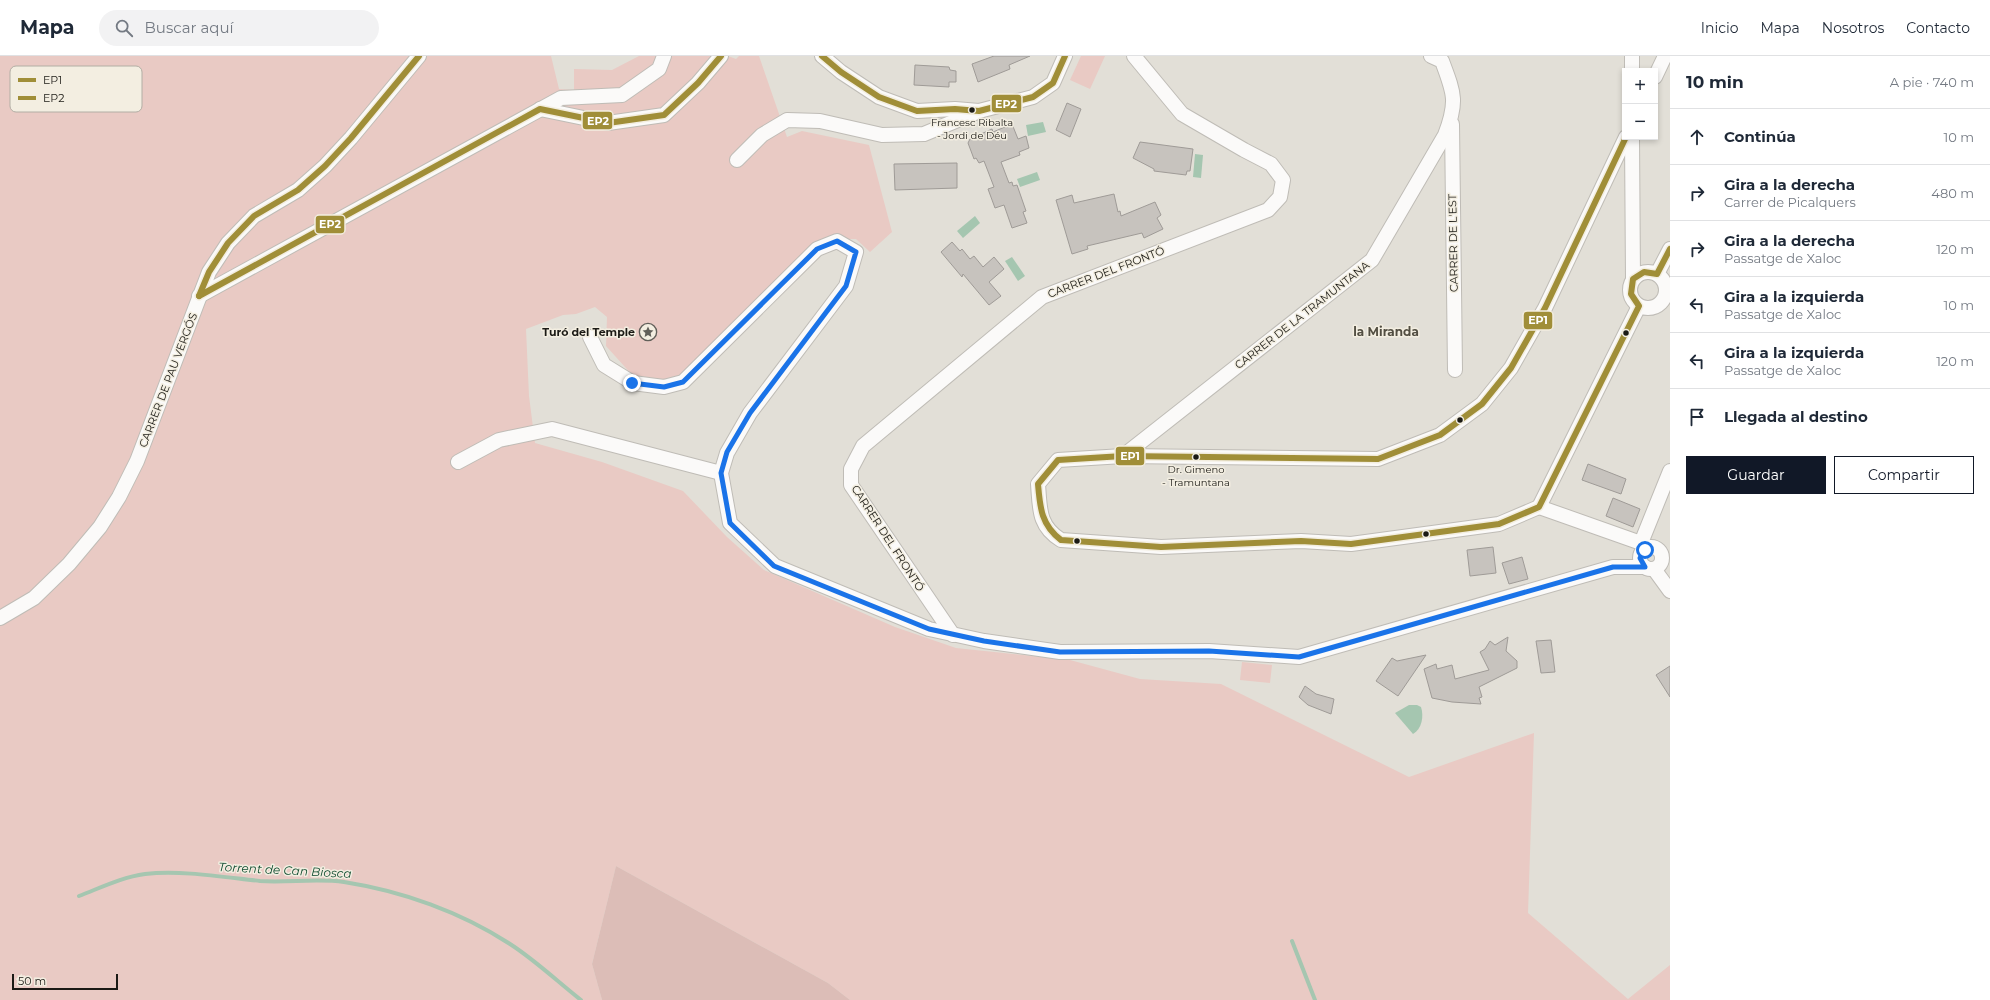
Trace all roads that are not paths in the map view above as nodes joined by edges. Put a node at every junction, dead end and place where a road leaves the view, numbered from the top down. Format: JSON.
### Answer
{"nodes":[{"id":1,"x":419,"y":56,"type":"edge"},
{"id":2,"x":664,"y":56,"type":"edge"},
{"id":3,"x":721,"y":56,"type":"edge"},
{"id":4,"x":822,"y":56,"type":"edge"},
{"id":5,"x":1065,"y":56,"type":"edge"},
{"id":6,"x":1134,"y":56,"type":"edge"},
{"id":7,"x":1430,"y":56,"type":"edge"},
{"id":8,"x":1632,"y":56,"type":"edge"},
{"id":9,"x":1665,"y":56,"type":"edge"},
{"id":10,"x":1632,"y":68,"type":"edge"},
{"id":11,"x":1658,"y":71,"type":"edge"},
{"id":12,"x":540,"y":109,"type":"junction"},
{"id":13,"x":979,"y":111,"type":"junction"},
{"id":14,"x":1452,"y":117,"type":"junction"},
{"id":15,"x":1625,"y":140,"type":"edge"},
{"id":16,"x":1632,"y":140,"type":"edge"},
{"id":17,"x":737,"y":160,"type":"dead end"},
{"id":18,"x":1670,"y":249,"type":"edge"},
{"id":19,"x":1657,"y":274,"type":"junction"},
{"id":20,"x":1633,"y":279,"type":"junction"},
{"id":21,"x":200,"y":296,"type":"junction"},
{"id":22,"x":1639,"y":306,"type":"junction"},
{"id":23,"x":590,"y":337,"type":"dead end"},
{"id":24,"x":1455,"y":370,"type":"dead end"},
{"id":25,"x":1123,"y":456,"type":"junction"},
{"id":26,"x":458,"y":462,"type":"dead end"},
{"id":27,"x":1670,"y":471,"type":"edge"},
{"id":28,"x":721,"y":473,"type":"junction"},
{"id":29,"x":1539,"y":508,"type":"junction"},
{"id":30,"x":1644,"y":546,"type":"junction"},
{"id":31,"x":1666,"y":557,"type":"edge"},
{"id":32,"x":1649,"y":568,"type":"junction"},
{"id":33,"x":1670,"y":591,"type":"edge"},
{"id":34,"x":0,"y":618,"type":"edge"},
{"id":35,"x":953,"y":635,"type":"junction"}],
"edges":[{"from":1,"to":21,"type":"street","name":"CARRER DE PAU VERGÓS"},
{"from":2,"to":12,"type":"street"},
{"from":3,"to":12,"type":"street"},
{"from":4,"to":13,"type":"street"},
{"from":5,"to":13,"type":"street"},
{"from":6,"to":35,"type":"street","name":"CARRER DEL FRONTÓ"},
{"from":7,"to":14,"type":"street","name":"CARRER DE LA TRAMUNTANA"},
{"from":8,"to":10,"type":"street"},
{"from":9,"to":11,"type":"street"},
{"from":12,"to":21,"type":"street"},
{"from":13,"to":17,"type":"street"},
{"from":14,"to":24,"type":"street","name":"CARRER DE L'EST"},
{"from":14,"to":25,"type":"street","name":"CARRER DE LA TRAMUNTANA"},
{"from":15,"to":25,"type":"street"},
{"from":16,"to":20,"type":"street"},
{"from":18,"to":19,"type":"street"},
{"from":19,"to":20,"type":"street"},
{"from":19,"to":22,"type":"street"},
{"from":20,"to":22,"type":"street"},
{"from":21,"to":34,"type":"street","name":"CARRER DE PAU VERGÓS"},
{"from":22,"to":29,"type":"street"},
{"from":23,"to":28,"type":"street"},
{"from":25,"to":29,"type":"street"},
{"from":26,"to":28,"type":"street"},
{"from":27,"to":30,"type":"street"},
{"from":28,"to":35,"type":"street"},
{"from":29,"to":30,"type":"street"},
{"from":30,"to":31,"type":"street"},
{"from":30,"to":32,"type":"street"},
{"from":31,"to":32,"type":"street"},
{"from":32,"to":33,"type":"street"},
{"from":32,"to":35,"type":"street"}]}
